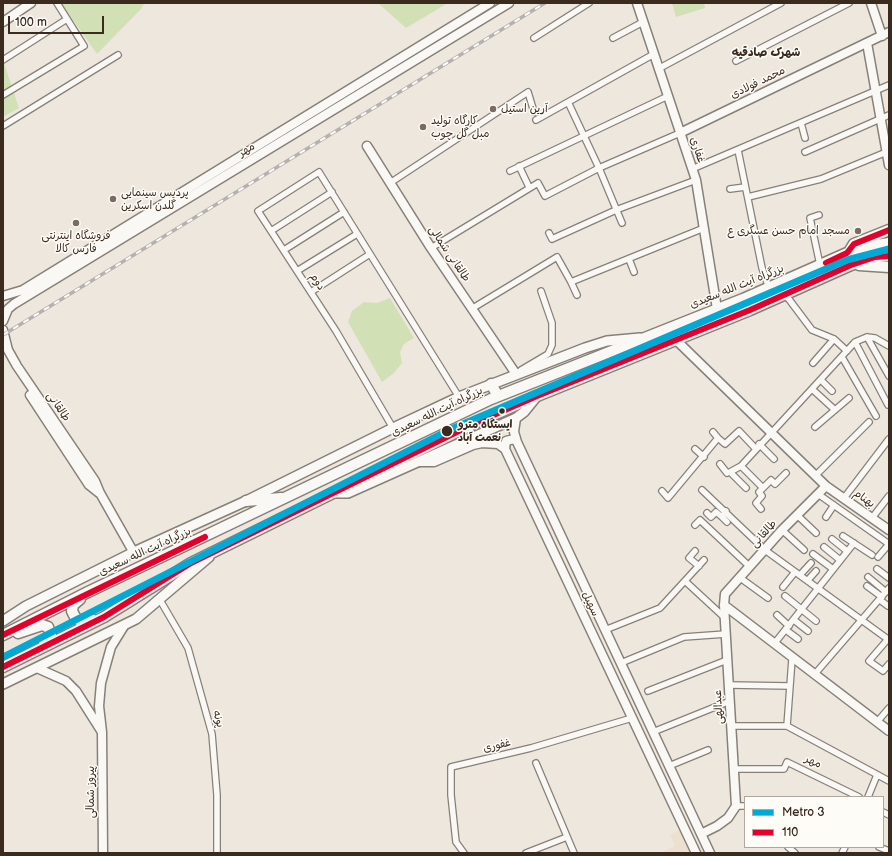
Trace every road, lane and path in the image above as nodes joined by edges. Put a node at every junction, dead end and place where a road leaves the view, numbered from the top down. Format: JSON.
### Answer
{"nodes":[{"id":1,"x":31,"y":3,"type":"edge"},
{"id":2,"x":57,"y":3,"type":"edge"},
{"id":3,"x":490,"y":3,"type":"edge"},
{"id":4,"x":509,"y":3,"type":"edge"},
{"id":5,"x":589,"y":3,"type":"edge"},
{"id":6,"x":637,"y":3,"type":"edge"},
{"id":7,"x":781,"y":3,"type":"edge"},
{"id":8,"x":849,"y":3,"type":"edge"},
{"id":9,"x":871,"y":3,"type":"edge"},
{"id":10,"x":67,"y":19,"type":"junction"},
{"id":11,"x":3,"y":22,"type":"edge"},
{"id":12,"x":643,"y":22,"type":"junction"},
{"id":13,"x":886,"y":34,"type":"edge"},
{"id":14,"x":534,"y":38,"type":"dead end"},
{"id":15,"x":613,"y":38,"type":"dead end"},
{"id":16,"x":867,"y":43,"type":"junction"},
{"id":17,"x":654,"y":54,"type":"junction"},
{"id":18,"x":118,"y":55,"type":"dead end"},
{"id":19,"x":3,"y":60,"type":"edge"},
{"id":20,"x":736,"y":61,"type":"dead end"},
{"id":21,"x":658,"y":69,"type":"junction"},
{"id":22,"x":889,"y":85,"type":"edge"},
{"id":23,"x":875,"y":91,"type":"junction"},
{"id":24,"x":3,"y":95,"type":"edge"},
{"id":25,"x":668,"y":96,"type":"junction"},
{"id":26,"x":568,"y":102,"type":"junction"},
{"id":27,"x":534,"y":112,"type":"dead end"},
{"id":28,"x":885,"y":116,"type":"edge"},
{"id":29,"x":536,"y":120,"type":"dead end"},
{"id":30,"x":801,"y":123,"type":"junction"},
{"id":31,"x":3,"y":126,"type":"edge"},
{"id":32,"x":680,"y":133,"type":"junction"},
{"id":33,"x":275,"y":135,"type":"junction"},
{"id":34,"x":584,"y":137,"type":"junction"},
{"id":35,"x":805,"y":138,"type":"dead end"},
{"id":36,"x":281,"y":142,"type":"junction"},
{"id":37,"x":367,"y":146,"type":"dead end"},
{"id":38,"x":738,"y":150,"type":"junction"},
{"id":39,"x":805,"y":152,"type":"dead end"},
{"id":40,"x":888,"y":152,"type":"edge"},
{"id":41,"x":889,"y":164,"type":"edge"},
{"id":42,"x":519,"y":166,"type":"junction"},
{"id":43,"x":599,"y":168,"type":"junction"},
{"id":44,"x":692,"y":169,"type":"junction"},
{"id":45,"x":510,"y":171,"type":"dead end"},
{"id":46,"x":696,"y":180,"type":"junction"},
{"id":47,"x":390,"y":183,"type":"junction"},
{"id":48,"x":529,"y":187,"type":"junction"},
{"id":49,"x":745,"y":187,"type":"junction"},
{"id":50,"x":730,"y":189,"type":"dead end"},
{"id":51,"x":332,"y":192,"type":"junction"},
{"id":52,"x":748,"y":197,"type":"junction"},
{"id":53,"x":616,"y":210,"type":"junction"},
{"id":54,"x":344,"y":212,"type":"junction"},
{"id":55,"x":819,"y":215,"type":"dead end"},
{"id":56,"x":622,"y":223,"type":"dead end"},
{"id":57,"x":704,"y":228,"type":"junction"},
{"id":58,"x":889,"y":230,"type":"edge"},
{"id":59,"x":271,"y":231,"type":"junction"},
{"id":60,"x":549,"y":233,"type":"dead end"},
{"id":61,"x":357,"y":234,"type":"junction"},
{"id":62,"x":118,"y":237,"type":"junction"},
{"id":63,"x":889,"y":243,"type":"edge"},
{"id":64,"x":431,"y":248,"type":"junction"},
{"id":65,"x":284,"y":250,"type":"junction"},
{"id":66,"x":847,"y":253,"type":"junction"},
{"id":67,"x":370,"y":254,"type":"junction"},
{"id":68,"x":889,"y":256,"type":"edge"},
{"id":69,"x":629,"y":259,"type":"junction"},
{"id":70,"x":820,"y":265,"type":"junction"},
{"id":71,"x":851,"y":265,"type":"junction"},
{"id":72,"x":889,"y":267,"type":"edge"},
{"id":73,"x":297,"y":271,"type":"junction"},
{"id":74,"x":634,"y":272,"type":"dead end"},
{"id":75,"x":571,"y":282,"type":"junction"},
{"id":76,"x":769,"y":288,"type":"junction"},
{"id":77,"x":541,"y":291,"type":"dead end"},
{"id":78,"x":311,"y":292,"type":"junction"},
{"id":79,"x":785,"y":294,"type":"junction"},
{"id":80,"x":6,"y":295,"type":"edge"},
{"id":81,"x":577,"y":295,"type":"dead end"},
{"id":82,"x":14,"y":304,"type":"junction"},
{"id":83,"x":473,"y":308,"type":"junction"},
{"id":84,"x":717,"y":309,"type":"junction"},
{"id":85,"x":3,"y":321,"type":"edge"},
{"id":86,"x":3,"y":330,"type":"edge"},
{"id":87,"x":867,"y":337,"type":"junction"},
{"id":88,"x":644,"y":338,"type":"junction"},
{"id":89,"x":675,"y":339,"type":"junction"},
{"id":90,"x":834,"y":339,"type":"junction"},
{"id":91,"x":855,"y":342,"type":"junction"},
{"id":92,"x":889,"y":346,"type":"edge"},
{"id":93,"x":847,"y":351,"type":"junction"},
{"id":94,"x":3,"y":352,"type":"edge"},
{"id":95,"x":842,"y":357,"type":"junction"},
{"id":96,"x":813,"y":363,"type":"dead end"},
{"id":97,"x":516,"y":374,"type":"junction"},
{"id":98,"x":889,"y":376,"type":"edge"},
{"id":99,"x":821,"y":380,"type":"junction"},
{"id":100,"x":491,"y":384,"type":"junction"},
{"id":101,"x":812,"y":389,"type":"junction"},
{"id":102,"x":832,"y":391,"type":"dead end"},
{"id":103,"x":498,"y":396,"type":"junction"},
{"id":104,"x":537,"y":396,"type":"junction"},
{"id":105,"x":459,"y":397,"type":"junction"},
{"id":106,"x":849,"y":398,"type":"dead end"},
{"id":107,"x":888,"y":405,"type":"edge"},
{"id":108,"x":835,"y":410,"type":"junction"},
{"id":109,"x":876,"y":416,"type":"dead end"},
{"id":110,"x":516,"y":418,"type":"junction"},
{"id":111,"x":869,"y":422,"type":"dead end"},
{"id":112,"x":815,"y":427,"type":"dead end"},
{"id":113,"x":393,"y":428,"type":"junction"},
{"id":114,"x":713,"y":432,"type":"dead end"},
{"id":115,"x":770,"y":432,"type":"junction"},
{"id":116,"x":718,"y":438,"type":"junction"},
{"id":117,"x":889,"y":439,"type":"edge"},
{"id":118,"x":517,"y":442,"type":"junction"},
{"id":119,"x":758,"y":447,"type":"junction"},
{"id":120,"x":505,"y":449,"type":"junction"},
{"id":121,"x":695,"y":449,"type":"dead end"},
{"id":122,"x":704,"y":456,"type":"junction"},
{"id":123,"x":774,"y":459,"type":"dead end"},
{"id":124,"x":416,"y":462,"type":"junction"},
{"id":125,"x":720,"y":464,"type":"dead end"},
{"id":126,"x":741,"y":466,"type":"junction"},
{"id":127,"x":729,"y":473,"type":"junction"},
{"id":128,"x":786,"y":473,"type":"dead end"},
{"id":129,"x":815,"y":476,"type":"junction"},
{"id":130,"x":826,"y":486,"type":"junction"},
{"id":131,"x":746,"y":488,"type":"dead end"},
{"id":132,"x":763,"y":488,"type":"junction"},
{"id":133,"x":702,"y":490,"type":"dead end"},
{"id":134,"x":662,"y":491,"type":"dead end"},
{"id":135,"x":100,"y":493,"type":"junction"},
{"id":136,"x":331,"y":493,"type":"junction"},
{"id":137,"x":818,"y":494,"type":"junction"},
{"id":138,"x":889,"y":496,"type":"edge"},
{"id":139,"x":289,"y":497,"type":"junction"},
{"id":140,"x":844,"y":498,"type":"junction"},
{"id":141,"x":246,"y":501,"type":"junction"},
{"id":142,"x":834,"y":505,"type":"junction"},
{"id":143,"x":761,"y":509,"type":"dead end"},
{"id":144,"x":726,"y":511,"type":"junction"},
{"id":145,"x":707,"y":513,"type":"dead end"},
{"id":146,"x":797,"y":515,"type":"junction"},
{"id":147,"x":722,"y":517,"type":"junction"},
{"id":148,"x":826,"y":517,"type":"dead end"},
{"id":149,"x":872,"y":518,"type":"junction"},
{"id":150,"x":727,"y":522,"type":"dead end"},
{"id":151,"x":695,"y":525,"type":"dead end"},
{"id":152,"x":782,"y":530,"type":"junction"},
{"id":153,"x":889,"y":530,"type":"edge"},
{"id":154,"x":816,"y":533,"type":"dead end"},
{"id":155,"x":843,"y":536,"type":"dead end"},
{"id":156,"x":832,"y":539,"type":"dead end"},
{"id":157,"x":854,"y":542,"type":"junction"},
{"id":158,"x":889,"y":544,"type":"edge"},
{"id":159,"x":824,"y":547,"type":"dead end"},
{"id":160,"x":217,"y":550,"type":"junction"},
{"id":161,"x":765,"y":550,"type":"junction"},
{"id":162,"x":804,"y":550,"type":"dead end"},
{"id":163,"x":695,"y":551,"type":"dead end"},
{"id":164,"x":847,"y":551,"type":"junction"},
{"id":165,"x":134,"y":553,"type":"junction"},
{"id":166,"x":813,"y":554,"type":"dead end"},
{"id":167,"x":704,"y":560,"type":"dead end"},
{"id":168,"x":840,"y":560,"type":"junction"},
{"id":169,"x":811,"y":563,"type":"dead end"},
{"id":170,"x":699,"y":566,"type":"junction"},
{"id":171,"x":749,"y":566,"type":"junction"},
{"id":172,"x":833,"y":569,"type":"junction"},
{"id":173,"x":877,"y":569,"type":"dead end"},
{"id":174,"x":816,"y":571,"type":"dead end"},
{"id":175,"x":798,"y":573,"type":"junction"},
{"id":176,"x":739,"y":577,"type":"junction"},
{"id":177,"x":868,"y":577,"type":"dead end"},
{"id":178,"x":889,"y":578,"type":"edge"},
{"id":179,"x":808,"y":580,"type":"junction"},
{"id":180,"x":685,"y":581,"type":"junction"},
{"id":181,"x":867,"y":586,"type":"dead end"},
{"id":182,"x":783,"y":587,"type":"dead end"},
{"id":183,"x":819,"y":587,"type":"junction"},
{"id":184,"x":888,"y":590,"type":"edge"},
{"id":185,"x":88,"y":592,"type":"junction"},
{"id":186,"x":785,"y":596,"type":"dead end"},
{"id":187,"x":768,"y":598,"type":"dead end"},
{"id":188,"x":881,"y":598,"type":"junction"},
{"id":189,"x":160,"y":600,"type":"junction"},
{"id":190,"x":724,"y":605,"type":"junction"},
{"id":191,"x":888,"y":606,"type":"edge"},
{"id":192,"x":802,"y":609,"type":"junction"},
{"id":193,"x":777,"y":615,"type":"dead end"},
{"id":194,"x":104,"y":617,"type":"junction"},
{"id":195,"x":725,"y":618,"type":"junction"},
{"id":196,"x":861,"y":619,"type":"junction"},
{"id":197,"x":794,"y":620,"type":"junction"},
{"id":198,"x":3,"y":621,"type":"edge"},
{"id":199,"x":816,"y":621,"type":"dead end"},
{"id":200,"x":124,"y":626,"type":"junction"},
{"id":201,"x":788,"y":628,"type":"junction"},
{"id":202,"x":605,"y":630,"type":"junction"},
{"id":203,"x":808,"y":631,"type":"dead end"},
{"id":204,"x":726,"y":634,"type":"junction"},
{"id":205,"x":3,"y":636,"type":"edge"},
{"id":206,"x":798,"y":639,"type":"dead end"},
{"id":207,"x":889,"y":640,"type":"edge"},
{"id":208,"x":774,"y":644,"type":"junction"},
{"id":209,"x":792,"y":658,"type":"junction"},
{"id":210,"x":728,"y":660,"type":"junction"},
{"id":211,"x":621,"y":663,"type":"junction"},
{"id":212,"x":889,"y":664,"type":"edge"},
{"id":213,"x":6,"y":665,"type":"edge"},
{"id":214,"x":37,"y":668,"type":"junction"},
{"id":215,"x":814,"y":675,"type":"junction"},
{"id":216,"x":3,"y":684,"type":"edge"},
{"id":217,"x":729,"y":685,"type":"junction"},
{"id":218,"x":790,"y":686,"type":"junction"},
{"id":219,"x":648,"y":691,"type":"dead end"},
{"id":220,"x":730,"y":701,"type":"junction"},
{"id":221,"x":889,"y":708,"type":"edge"},
{"id":222,"x":632,"y":718,"type":"junction"},
{"id":223,"x":877,"y":722,"type":"junction"},
{"id":224,"x":731,"y":726,"type":"junction"},
{"id":225,"x":787,"y":726,"type":"junction"},
{"id":226,"x":889,"y":731,"type":"edge"},
{"id":227,"x":102,"y":732,"type":"junction"},
{"id":228,"x":653,"y":732,"type":"junction"},
{"id":229,"x":708,"y":750,"type":"dead end"},
{"id":230,"x":536,"y":764,"type":"dead end"},
{"id":231,"x":669,"y":766,"type":"junction"},
{"id":232,"x":734,"y":768,"type":"junction"},
{"id":233,"x":877,"y":775,"type":"junction"},
{"id":234,"x":889,"y":781,"type":"edge"},
{"id":235,"x":857,"y":796,"type":"edge"},
{"id":236,"x":868,"y":796,"type":"edge"},
{"id":237,"x":736,"y":806,"type":"junction"},
{"id":238,"x":744,"y":806,"type":"edge"},
{"id":239,"x":701,"y":834,"type":"junction"},
{"id":240,"x":567,"y":837,"type":"junction"},
{"id":241,"x":103,"y":853,"type":"edge"},
{"id":242,"x":217,"y":853,"type":"edge"},
{"id":243,"x":464,"y":853,"type":"edge"},
{"id":244,"x":526,"y":853,"type":"edge"},
{"id":245,"x":574,"y":853,"type":"edge"},
{"id":246,"x":696,"y":853,"type":"edge"},
{"id":247,"x":710,"y":853,"type":"edge"}],
"edges":[{"from":1,"to":11,"type":"street"},
{"from":2,"to":10,"type":"street"},
{"from":3,"to":33,"type":"street","name":"مهر"},
{"from":4,"to":36,"type":"street","name":"مهر"},
{"from":5,"to":14,"type":"street"},
{"from":6,"to":12,"type":"street","name":"غفاری"},
{"from":7,"to":21,"type":"street"},
{"from":8,"to":20,"type":"street"},
{"from":9,"to":13,"type":"street"},
{"from":10,"to":19,"type":"street"},
{"from":10,"to":24,"type":"street"},
{"from":12,"to":15,"type":"street"},
{"from":12,"to":17,"type":"street","name":"غفاری"},
{"from":13,"to":16,"type":"street","name":"محمد فولادی"},
{"from":16,"to":23,"type":"street"},
{"from":16,"to":32,"type":"street","name":"محمد فولادی"},
{"from":17,"to":21,"type":"street","name":"غفاری"},
{"from":17,"to":26,"type":"street"},
{"from":18,"to":31,"type":"street"},
{"from":21,"to":25,"type":"street","name":"غفاری"},
{"from":22,"to":23,"type":"street"},
{"from":23,"to":28,"type":"street"},
{"from":23,"to":30,"type":"street"},
{"from":25,"to":32,"type":"street","name":"غفاری"},
{"from":25,"to":34,"type":"street"},
{"from":26,"to":29,"type":"street"},
{"from":26,"to":34,"type":"street"},
{"from":27,"to":47,"type":"street"},
{"from":28,"to":39,"type":"street"},
{"from":28,"to":40,"type":"street"},
{"from":30,"to":35,"type":"street"},
{"from":30,"to":38,"type":"street"},
{"from":32,"to":43,"type":"street"},
{"from":32,"to":44,"type":"street","name":"غفاری"},
{"from":33,"to":36,"type":"street"},
{"from":33,"to":62,"type":"street","name":"مهر"},
{"from":34,"to":42,"type":"street"},
{"from":34,"to":43,"type":"street"},
{"from":36,"to":62,"type":"street","name":"مهر"},
{"from":37,"to":47,"type":"street","name":"طالقانی شمالی"},
{"from":38,"to":44,"type":"street"},
{"from":38,"to":49,"type":"street"},
{"from":40,"to":41,"type":"street"},
{"from":40,"to":52,"type":"street"},
{"from":42,"to":45,"type":"street"},
{"from":42,"to":48,"type":"street"},
{"from":43,"to":48,"type":"street"},
{"from":43,"to":53,"type":"street"},
{"from":44,"to":46,"type":"street","name":"غفاری"},
{"from":46,"to":53,"type":"street"},
{"from":46,"to":57,"type":"street","name":"غفاری"},
{"from":47,"to":64,"type":"street","name":"طالقانی شمالی"},
{"from":48,"to":64,"type":"street"},
{"from":49,"to":50,"type":"street"},
{"from":49,"to":52,"type":"street"},
{"from":51,"to":54,"type":"street"},
{"from":51,"to":59,"type":"street"},
{"from":51,"to":59,"type":"street","name":"دوم"},
{"from":52,"to":76,"type":"street"},
{"from":53,"to":56,"type":"street"},
{"from":53,"to":60,"type":"street"},
{"from":54,"to":61,"type":"street"},
{"from":54,"to":65,"type":"street"},
{"from":55,"to":70,"type":"street"},
{"from":57,"to":69,"type":"street"},
{"from":57,"to":84,"type":"street","name":"غفاری"},
{"from":58,"to":66,"type":"highway","name":"بزرگراه آیت الله سعیدی"},
{"from":59,"to":65,"type":"street","name":"دوم"},
{"from":61,"to":67,"type":"street"},
{"from":61,"to":73,"type":"street"},
{"from":62,"to":80,"type":"street","name":"مهر"},
{"from":62,"to":82,"type":"street","name":"مهر"},
{"from":63,"to":66,"type":"highway"},
{"from":64,"to":83,"type":"street","name":"طالقانی شمالی"},
{"from":65,"to":73,"type":"street","name":"دوم"},
{"from":66,"to":70,"type":"highway","name":"بزرگراه آیت الله سعیدی"},
{"from":67,"to":78,"type":"street"},
{"from":67,"to":105,"type":"street"},
{"from":68,"to":71,"type":"highway"},
{"from":69,"to":74,"type":"street"},
{"from":69,"to":75,"type":"street"},
{"from":70,"to":76,"type":"highway","name":"بزرگراه آیت الله سعیدی"},
{"from":71,"to":72,"type":"highway"},
{"from":71,"to":79,"type":"highway"},
{"from":73,"to":78,"type":"street","name":"دوم"},
{"from":75,"to":81,"type":"street"},
{"from":75,"to":83,"type":"street"},
{"from":76,"to":84,"type":"highway","name":"بزرگراه آیت الله سعیدی"},
{"from":77,"to":97,"type":"street"},
{"from":78,"to":113,"type":"street","name":"دوم"},
{"from":79,"to":89,"type":"highway"},
{"from":79,"to":90,"type":"street"},
{"from":80,"to":82,"type":"street"},
{"from":82,"to":85,"type":"street","name":"مهر"},
{"from":83,"to":97,"type":"street","name":"طالقانی شمالی"},
{"from":84,"to":88,"type":"highway","name":"بزرگراه آیت الله سعیدی"},
{"from":86,"to":135,"type":"street","name":"طالقانی"},
{"from":87,"to":91,"type":"street"},
{"from":87,"to":92,"type":"street"},
{"from":87,"to":98,"type":"street"},
{"from":88,"to":97,"type":"main road"},
{"from":88,"to":103,"type":"highway","name":"بزرگراه آیت الله سعیدی"},
{"from":89,"to":104,"type":"highway"},
{"from":89,"to":115,"type":"street"},
{"from":90,"to":93,"type":"street"},
{"from":90,"to":96,"type":"street"},
{"from":91,"to":93,"type":"street"},
{"from":91,"to":107,"type":"street"},
{"from":93,"to":95,"type":"street"},
{"from":94,"to":135,"type":"street","name":"طالقانی"},
{"from":95,"to":99,"type":"street"},
{"from":95,"to":109,"type":"street"},
{"from":97,"to":100,"type":"main road"},
{"from":99,"to":101,"type":"street"},
{"from":99,"to":102,"type":"street"},
{"from":100,"to":103,"type":"highway"},
{"from":100,"to":105,"type":"main road"},
{"from":101,"to":108,"type":"street"},
{"from":101,"to":115,"type":"street"},
{"from":103,"to":139,"type":"highway","name":"بزرگراه آیت الله سعیدی"},
{"from":104,"to":110,"type":"main road"},
{"from":104,"to":136,"type":"highway"},
{"from":105,"to":113,"type":"main road"},
{"from":106,"to":108,"type":"street"},
{"from":108,"to":112,"type":"street"},
{"from":110,"to":118,"type":"street","name":"سهیل"},
{"from":110,"to":124,"type":"main road"},
{"from":111,"to":129,"type":"street"},
{"from":113,"to":141,"type":"main road"},
{"from":114,"to":116,"type":"street"},
{"from":115,"to":119,"type":"street"},
{"from":115,"to":129,"type":"street"},
{"from":116,"to":119,"type":"street"},
{"from":116,"to":122,"type":"street"},
{"from":117,"to":140,"type":"street"},
{"from":118,"to":120,"type":"street"},
{"from":118,"to":202,"type":"street","name":"سهیل"},
{"from":119,"to":123,"type":"street"},
{"from":119,"to":126,"type":"street"},
{"from":120,"to":124,"type":"street"},
{"from":120,"to":222,"type":"street","name":"سهیل"},
{"from":121,"to":122,"type":"street"},
{"from":122,"to":134,"type":"street"},
{"from":124,"to":136,"type":"main road"},
{"from":125,"to":127,"type":"street"},
{"from":126,"to":127,"type":"street"},
{"from":126,"to":132,"type":"street"},
{"from":127,"to":131,"type":"street"},
{"from":128,"to":132,"type":"street"},
{"from":129,"to":130,"type":"street"},
{"from":130,"to":137,"type":"street","name":"طالقانی"},
{"from":130,"to":140,"type":"street","name":"بهنام"},
{"from":132,"to":143,"type":"street"},
{"from":133,"to":144,"type":"street"},
{"from":135,"to":165,"type":"street","name":"طالقانی"},
{"from":136,"to":160,"type":"highway"},
{"from":137,"to":142,"type":"street"},
{"from":137,"to":146,"type":"street","name":"طالقانی"},
{"from":138,"to":149,"type":"street"},
{"from":139,"to":141,"type":"highway"},
{"from":139,"to":185,"type":"highway","name":"بزرگراه آیت الله سعیدی"},
{"from":140,"to":149,"type":"street","name":"بهنام"},
{"from":141,"to":165,"type":"main road"},
{"from":142,"to":148,"type":"street"},
{"from":142,"to":158,"type":"street"},
{"from":144,"to":147,"type":"street"},
{"from":144,"to":161,"type":"street"},
{"from":145,"to":147,"type":"street"},
{"from":146,"to":152,"type":"street","name":"طالقانی"},
{"from":146,"to":154,"type":"street"},
{"from":147,"to":150,"type":"street"},
{"from":149,"to":153,"type":"street","name":"بهنام"},
{"from":151,"to":171,"type":"street"},
{"from":152,"to":161,"type":"street","name":"طالقانی"},
{"from":152,"to":162,"type":"street"},
{"from":155,"to":157,"type":"street"},
{"from":156,"to":164,"type":"street"},
{"from":157,"to":158,"type":"street"},
{"from":157,"to":164,"type":"street"},
{"from":159,"to":168,"type":"street"},
{"from":160,"to":189,"type":"main road"},
{"from":160,"to":194,"type":"highway"},
{"from":161,"to":171,"type":"street","name":"طالقانی"},
{"from":161,"to":175,"type":"street"},
{"from":163,"to":170,"type":"street"},
{"from":164,"to":168,"type":"street"},
{"from":165,"to":198,"type":"main road"},
{"from":166,"to":172,"type":"street"},
{"from":167,"to":170,"type":"street"},
{"from":168,"to":172,"type":"street"},
{"from":169,"to":175,"type":"street"},
{"from":170,"to":180,"type":"street"},
{"from":171,"to":176,"type":"street","name":"طالقانی"},
{"from":172,"to":183,"type":"street"},
{"from":173,"to":178,"type":"street"},
{"from":174,"to":179,"type":"street"},
{"from":175,"to":179,"type":"street"},
{"from":175,"to":182,"type":"street"},
{"from":176,"to":187,"type":"street"},
{"from":176,"to":190,"type":"street","name":"طالقانی"},
{"from":177,"to":184,"type":"street"},
{"from":179,"to":183,"type":"street"},
{"from":180,"to":195,"type":"street"},
{"from":180,"to":202,"type":"street"},
{"from":181,"to":188,"type":"street"},
{"from":183,"to":192,"type":"street"},
{"from":183,"to":196,"type":"street"},
{"from":184,"to":188,"type":"street"},
{"from":185,"to":194,"type":"highway"},
{"from":185,"to":205,"type":"highway","name":"بزرگراه آیت الله سعیدی"},
{"from":186,"to":192,"type":"street"},
{"from":188,"to":191,"type":"street"},
{"from":188,"to":196,"type":"street"},
{"from":189,"to":200,"type":"main road"},
{"from":189,"to":242,"type":"street","name":"پونه"},
{"from":190,"to":195,"type":"street","name":"عبدالهی"},
{"from":190,"to":208,"type":"street"},
{"from":192,"to":197,"type":"street"},
{"from":192,"to":199,"type":"street"},
{"from":193,"to":201,"type":"street"},
{"from":194,"to":213,"type":"highway"},
{"from":195,"to":204,"type":"street","name":"عبدالهی"},
{"from":196,"to":207,"type":"street"},
{"from":196,"to":215,"type":"street"},
{"from":197,"to":201,"type":"street"},
{"from":197,"to":203,"type":"street"},
{"from":200,"to":214,"type":"main road"},
{"from":200,"to":227,"type":"street","name":"پیروز شمالی"},
{"from":201,"to":206,"type":"street"},
{"from":201,"to":208,"type":"street"},
{"from":202,"to":211,"type":"street","name":"سهیل"},
{"from":204,"to":210,"type":"street","name":"عبدالهی"},
{"from":204,"to":211,"type":"street"},
{"from":205,"to":213,"type":"highway"},
{"from":207,"to":212,"type":"street"},
{"from":208,"to":209,"type":"street"},
{"from":209,"to":215,"type":"street"},
{"from":209,"to":218,"type":"street"},
{"from":210,"to":217,"type":"street","name":"عبدالهی"},
{"from":210,"to":219,"type":"street"},
{"from":211,"to":228,"type":"street","name":"سهیل"},
{"from":214,"to":216,"type":"main road"},
{"from":214,"to":227,"type":"street"},
{"from":215,"to":223,"type":"street"},
{"from":217,"to":218,"type":"street"},
{"from":217,"to":220,"type":"street","name":"عبدالهی"},
{"from":218,"to":225,"type":"street"},
{"from":220,"to":224,"type":"street","name":"عبدالهی"},
{"from":220,"to":228,"type":"street"},
{"from":221,"to":223,"type":"street"},
{"from":222,"to":243,"type":"street","name":"غفوری"},
{"from":222,"to":246,"type":"street","name":"سهیل"},
{"from":223,"to":226,"type":"street"},
{"from":224,"to":225,"type":"street"},
{"from":224,"to":232,"type":"street","name":"عبدالهی"},
{"from":225,"to":233,"type":"street"},
{"from":227,"to":241,"type":"street","name":"پیروز شمالی"},
{"from":228,"to":231,"type":"street","name":"سهیل"},
{"from":229,"to":231,"type":"street"},
{"from":230,"to":240,"type":"street"},
{"from":231,"to":239,"type":"street","name":"سهیل"},
{"from":232,"to":235,"type":"street","name":"مهر"},
{"from":232,"to":237,"type":"street","name":"عبدالهی"},
{"from":233,"to":234,"type":"street"},
{"from":233,"to":236,"type":"street"},
{"from":237,"to":238,"type":"street"},
{"from":237,"to":239,"type":"street"},
{"from":239,"to":247,"type":"street","name":"سهیل"},
{"from":240,"to":244,"type":"street"},
{"from":240,"to":245,"type":"street"}]}
